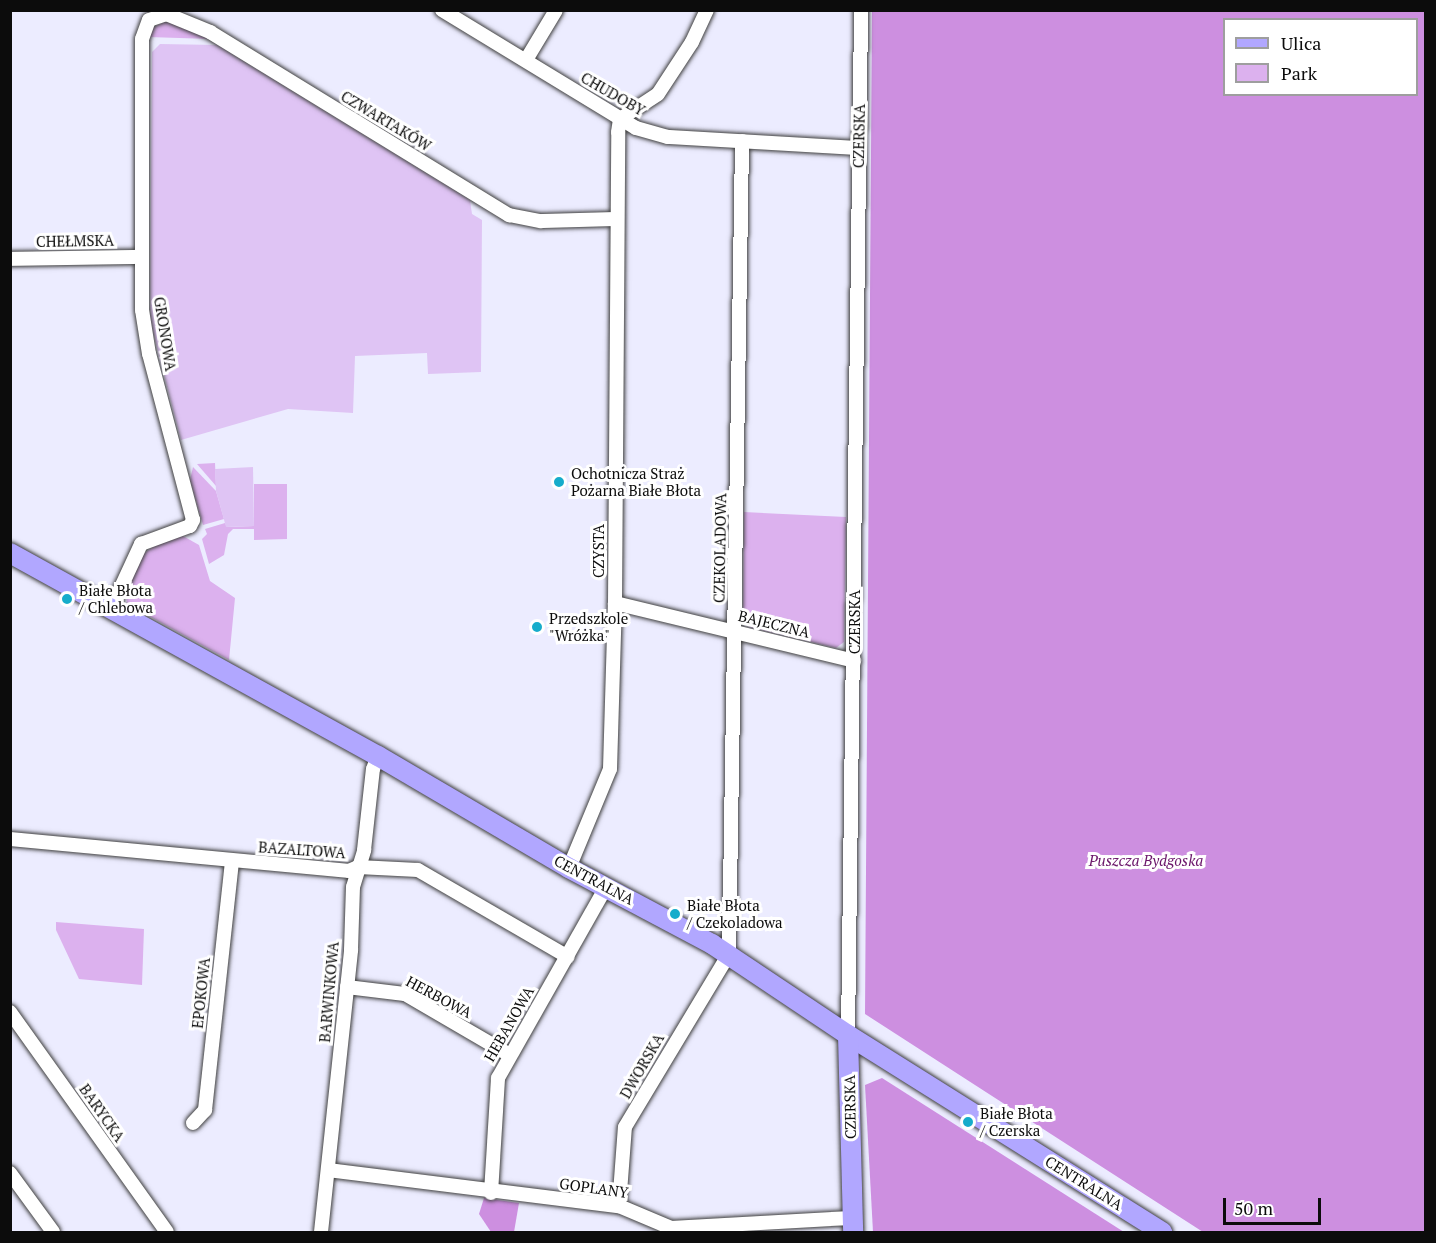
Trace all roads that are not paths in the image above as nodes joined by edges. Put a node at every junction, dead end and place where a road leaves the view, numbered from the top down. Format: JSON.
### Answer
{"nodes":[{"id":1,"x":442,"y":10,"type":"edge"},
{"id":2,"x":556,"y":10,"type":"edge"},
{"id":3,"x":707,"y":10,"type":"edge"},
{"id":4,"x":861,"y":10,"type":"edge"},
{"id":5,"x":149,"y":20,"type":"joint"},
{"id":6,"x":526,"y":60,"type":"junction"},
{"id":7,"x":620,"y":119,"type":"junction"},
{"id":8,"x":742,"y":141,"type":"junction"},
{"id":9,"x":859,"y":148,"type":"junction"},
{"id":10,"x":617,"y":219,"type":"junction"},
{"id":11,"x":141,"y":257,"type":"junction"},
{"id":12,"x":10,"y":259,"type":"edge"},
{"id":13,"x":10,"y":553,"type":"edge"},
{"id":14,"x":615,"y":603,"type":"junction"},
{"id":15,"x":111,"y":609,"type":"junction"},
{"id":16,"x":736,"y":631,"type":"junction"},
{"id":17,"x":854,"y":661,"type":"junction"},
{"id":18,"x":378,"y":756,"type":"junction"},
{"id":19,"x":10,"y":839,"type":"edge"},
{"id":20,"x":232,"y":861,"type":"junction"},
{"id":21,"x":358,"y":867,"type":"junction"},
{"id":22,"x":569,"y":867,"type":"junction"},
{"id":23,"x":606,"y":887,"type":"junction"},
{"id":24,"x":729,"y":954,"type":"junction"},
{"id":25,"x":568,"y":957,"type":"junction"},
{"id":26,"x":347,"y":987,"type":"junction"},
{"id":27,"x":10,"y":1012,"type":"edge"},
{"id":28,"x":848,"y":1035,"type":"junction"},
{"id":29,"x":510,"y":1055,"type":"junction"},
{"id":30,"x":193,"y":1123,"type":"dead end"},
{"id":31,"x":328,"y":1170,"type":"junction"},
{"id":32,"x":10,"y":1173,"type":"edge"},
{"id":33,"x":491,"y":1193,"type":"junction"},
{"id":34,"x":619,"y":1206,"type":"junction"},
{"id":35,"x":853,"y":1225,"type":"edge"},
{"id":36,"x":655,"y":1227,"type":"edge"},
{"id":37,"x":52,"y":1233,"type":"edge"},
{"id":38,"x":167,"y":1233,"type":"edge"},
{"id":39,"x":321,"y":1233,"type":"edge"},
{"id":40,"x":1162,"y":1233,"type":"edge"}],
"edges":[{"from":1,"to":6,"type":"street","name":"CHUDOBY"},
{"from":2,"to":6,"type":"street"},
{"from":3,"to":7,"type":"street"},
{"from":4,"to":9,"type":"street","name":"CZERSKA"},
{"from":5,"to":10,"type":"street","name":"CZWARTAKÓW"},
{"from":5,"to":11,"type":"street","name":"GRONOWA"},
{"from":6,"to":7,"type":"street","name":"CHUDOBY"},
{"from":7,"to":8,"type":"street","name":"CHUDOBY"},
{"from":7,"to":10,"type":"street","name":"CZYSTA"},
{"from":8,"to":9,"type":"street","name":"CHUDOBY"},
{"from":8,"to":16,"type":"street","name":"CZEKOLADOWA"},
{"from":9,"to":17,"type":"street","name":"CZERSKA"},
{"from":10,"to":14,"type":"street","name":"CZYSTA"},
{"from":11,"to":12,"type":"street","name":"CHEŁMSKA"},
{"from":11,"to":15,"type":"street","name":"GRONOWA"},
{"from":13,"to":15,"type":"street","name":"CENTRALNA"},
{"from":14,"to":16,"type":"street","name":"BAJECZNA"},
{"from":14,"to":22,"type":"street","name":"CZYSTA"},
{"from":15,"to":18,"type":"street","name":"CENTRALNA"},
{"from":16,"to":17,"type":"street","name":"BAJECZNA"},
{"from":16,"to":24,"type":"street","name":"CZEKOLADOWA"},
{"from":17,"to":28,"type":"street","name":"CZERSKA"},
{"from":18,"to":21,"type":"street","name":"BARWINKOWA"},
{"from":18,"to":22,"type":"street","name":"CENTRALNA"},
{"from":19,"to":20,"type":"street","name":"BAZALTOWA"},
{"from":20,"to":21,"type":"street","name":"BAZALTOWA"},
{"from":20,"to":30,"type":"street","name":"EPOKOWA"},
{"from":21,"to":25,"type":"street","name":"BAZALTOWA"},
{"from":21,"to":26,"type":"street","name":"BARWINKOWA"},
{"from":22,"to":23,"type":"street","name":"CENTRALNA"},
{"from":23,"to":24,"type":"street","name":"CENTRALNA"},
{"from":23,"to":25,"type":"street","name":"HEBANOWA"},
{"from":24,"to":28,"type":"street","name":"CENTRALNA"},
{"from":24,"to":34,"type":"street","name":"DWORSKA"},
{"from":25,"to":29,"type":"street","name":"HEBANOWA"},
{"from":26,"to":29,"type":"street","name":"HERBOWA"},
{"from":26,"to":31,"type":"street","name":"BARWINKOWA"},
{"from":27,"to":38,"type":"street","name":"BARYCKA"},
{"from":28,"to":35,"type":"street","name":"CZERSKA"},
{"from":28,"to":40,"type":"street","name":"CENTRALNA"},
{"from":29,"to":33,"type":"street","name":"HEBANOWA"},
{"from":31,"to":33,"type":"street","name":"GOPLANY"},
{"from":31,"to":39,"type":"street","name":"BARWINKOWA"},
{"from":32,"to":37,"type":"street"},
{"from":33,"to":34,"type":"street","name":"GOPLANY"},
{"from":34,"to":36,"type":"street","name":"GOPLANY"},
{"from":35,"to":36,"type":"street","name":"GOPLANY"}]}
